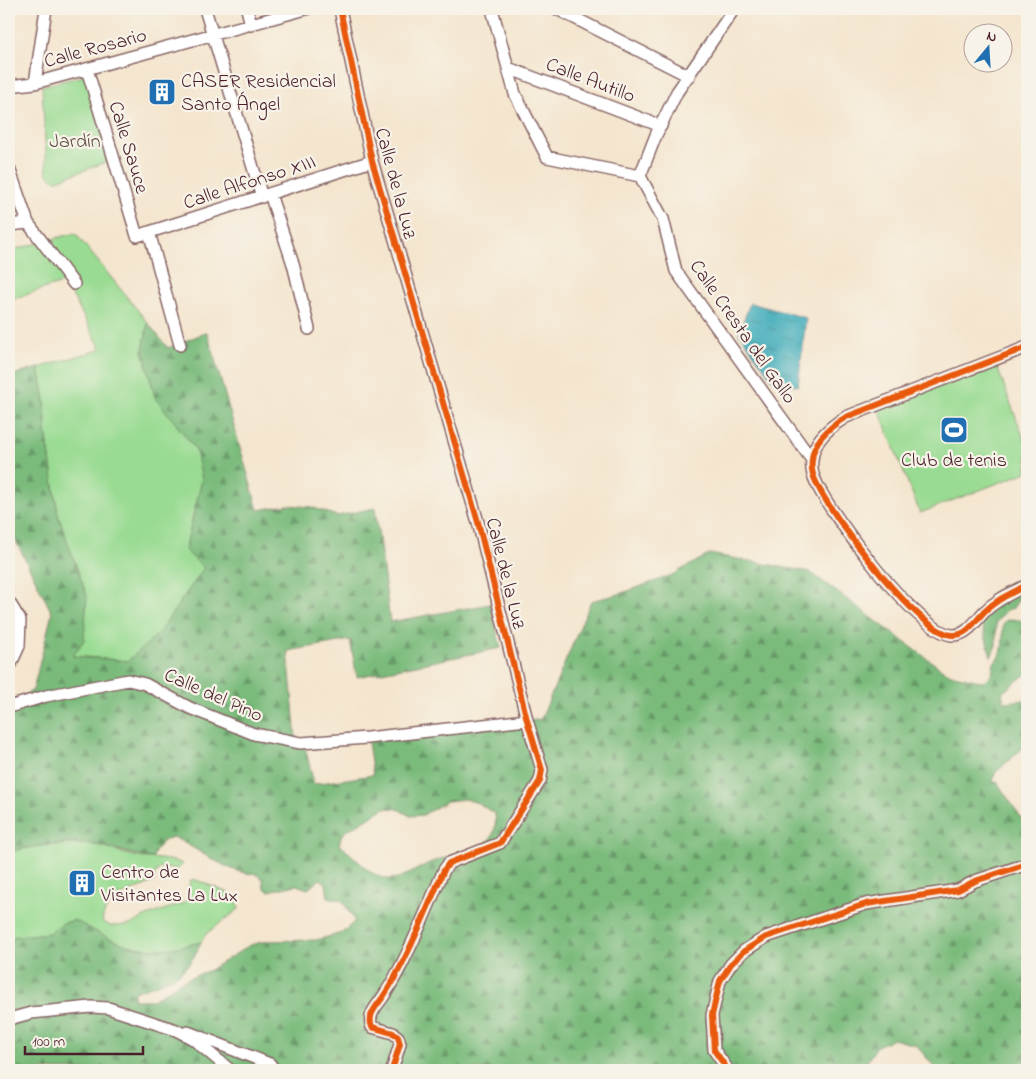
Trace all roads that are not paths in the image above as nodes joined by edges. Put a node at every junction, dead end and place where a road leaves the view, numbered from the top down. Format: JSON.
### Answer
{"nodes":[{"id":1,"x":46,"y":9,"type":"edge"},
{"id":2,"x":205,"y":9,"type":"edge"},
{"id":3,"x":247,"y":9,"type":"edge"},
{"id":4,"x":306,"y":9,"type":"edge"},
{"id":5,"x":340,"y":9,"type":"edge"},
{"id":6,"x":492,"y":9,"type":"edge"},
{"id":7,"x":557,"y":9,"type":"edge"},
{"id":8,"x":731,"y":10,"type":"edge"},
{"id":9,"x":251,"y":25,"type":"junction"},
{"id":10,"x":212,"y":36,"type":"junction"},
{"id":11,"x":508,"y":68,"type":"junction"},
{"id":12,"x":87,"y":69,"type":"junction"},
{"id":13,"x":688,"y":76,"type":"junction"},
{"id":14,"x":35,"y":83,"type":"junction"},
{"id":15,"x":9,"y":86,"type":"edge"},
{"id":16,"x":661,"y":126,"type":"junction"},
{"id":17,"x":372,"y":161,"type":"junction"},
{"id":18,"x":9,"y":168,"type":"edge"},
{"id":19,"x":640,"y":176,"type":"junction"},
{"id":20,"x":13,"y":188,"type":"edge"},
{"id":21,"x":266,"y":195,"type":"junction"},
{"id":22,"x":28,"y":223,"type":"junction"},
{"id":23,"x":9,"y":225,"type":"edge"},
{"id":24,"x":149,"y":232,"type":"junction"},
{"id":25,"x":138,"y":236,"type":"joint"},
{"id":26,"x":74,"y":284,"type":"dead end"},
{"id":27,"x":309,"y":329,"type":"dead end"},
{"id":28,"x":180,"y":345,"type":"dead end"},
{"id":29,"x":1027,"y":347,"type":"edge"},
{"id":30,"x":812,"y":460,"type":"junction"},
{"id":31,"x":1027,"y":585,"type":"edge"},
{"id":32,"x":9,"y":602,"type":"edge"},
{"id":33,"x":9,"y":668,"type":"edge"},
{"id":34,"x":9,"y":707,"type":"edge"},
{"id":35,"x":527,"y":720,"type":"junction"},
{"id":36,"x":1027,"y":864,"type":"edge"},
{"id":37,"x":9,"y":1019,"type":"edge"},
{"id":38,"x":176,"y":1030,"type":"junction"},
{"id":39,"x":272,"y":1068,"type":"edge"},
{"id":40,"x":230,"y":1070,"type":"edge"},
{"id":41,"x":392,"y":1070,"type":"edge"},
{"id":42,"x":728,"y":1070,"type":"edge"}],
"edges":[{"from":1,"to":14,"type":"street"},
{"from":2,"to":10,"type":"street"},
{"from":3,"to":9,"type":"street"},
{"from":4,"to":9,"type":"street","name":"Calle Rosario"},
{"from":5,"to":17,"type":"street","name":"Calle de la Luz"},
{"from":6,"to":11,"type":"street"},
{"from":7,"to":13,"type":"street"},
{"from":8,"to":13,"type":"street"},
{"from":9,"to":10,"type":"street","name":"Calle Rosario"},
{"from":10,"to":12,"type":"street","name":"Calle Rosario"},
{"from":10,"to":21,"type":"street"},
{"from":11,"to":16,"type":"street","name":"Calle Autillo"},
{"from":11,"to":19,"type":"street"},
{"from":12,"to":14,"type":"street","name":"Calle Rosario"},
{"from":12,"to":25,"type":"street","name":"Calle Sauce"},
{"from":13,"to":16,"type":"street"},
{"from":14,"to":15,"type":"street","name":"Calle Rosario"},
{"from":16,"to":19,"type":"street"},
{"from":17,"to":21,"type":"street","name":"Calle Alfonso XIII"},
{"from":17,"to":35,"type":"street","name":"Calle de la Luz"},
{"from":18,"to":20,"type":"street"},
{"from":19,"to":30,"type":"street","name":"Calle Cresta del Gallo"},
{"from":20,"to":22,"type":"street"},
{"from":21,"to":24,"type":"street","name":"Calle Alfonso XIII"},
{"from":21,"to":27,"type":"street"},
{"from":22,"to":23,"type":"street"},
{"from":22,"to":26,"type":"street"},
{"from":24,"to":25,"type":"street","name":"Calle Alfonso XIII"},
{"from":24,"to":28,"type":"street"},
{"from":29,"to":30,"type":"street"},
{"from":30,"to":31,"type":"street"},
{"from":32,"to":33,"type":"street"},
{"from":34,"to":35,"type":"street","name":"Calle del Pino"},
{"from":35,"to":41,"type":"street","name":"Calle de la Luz"},
{"from":36,"to":42,"type":"street"},
{"from":37,"to":38,"type":"street"},
{"from":38,"to":39,"type":"street"},
{"from":38,"to":40,"type":"street"}]}
